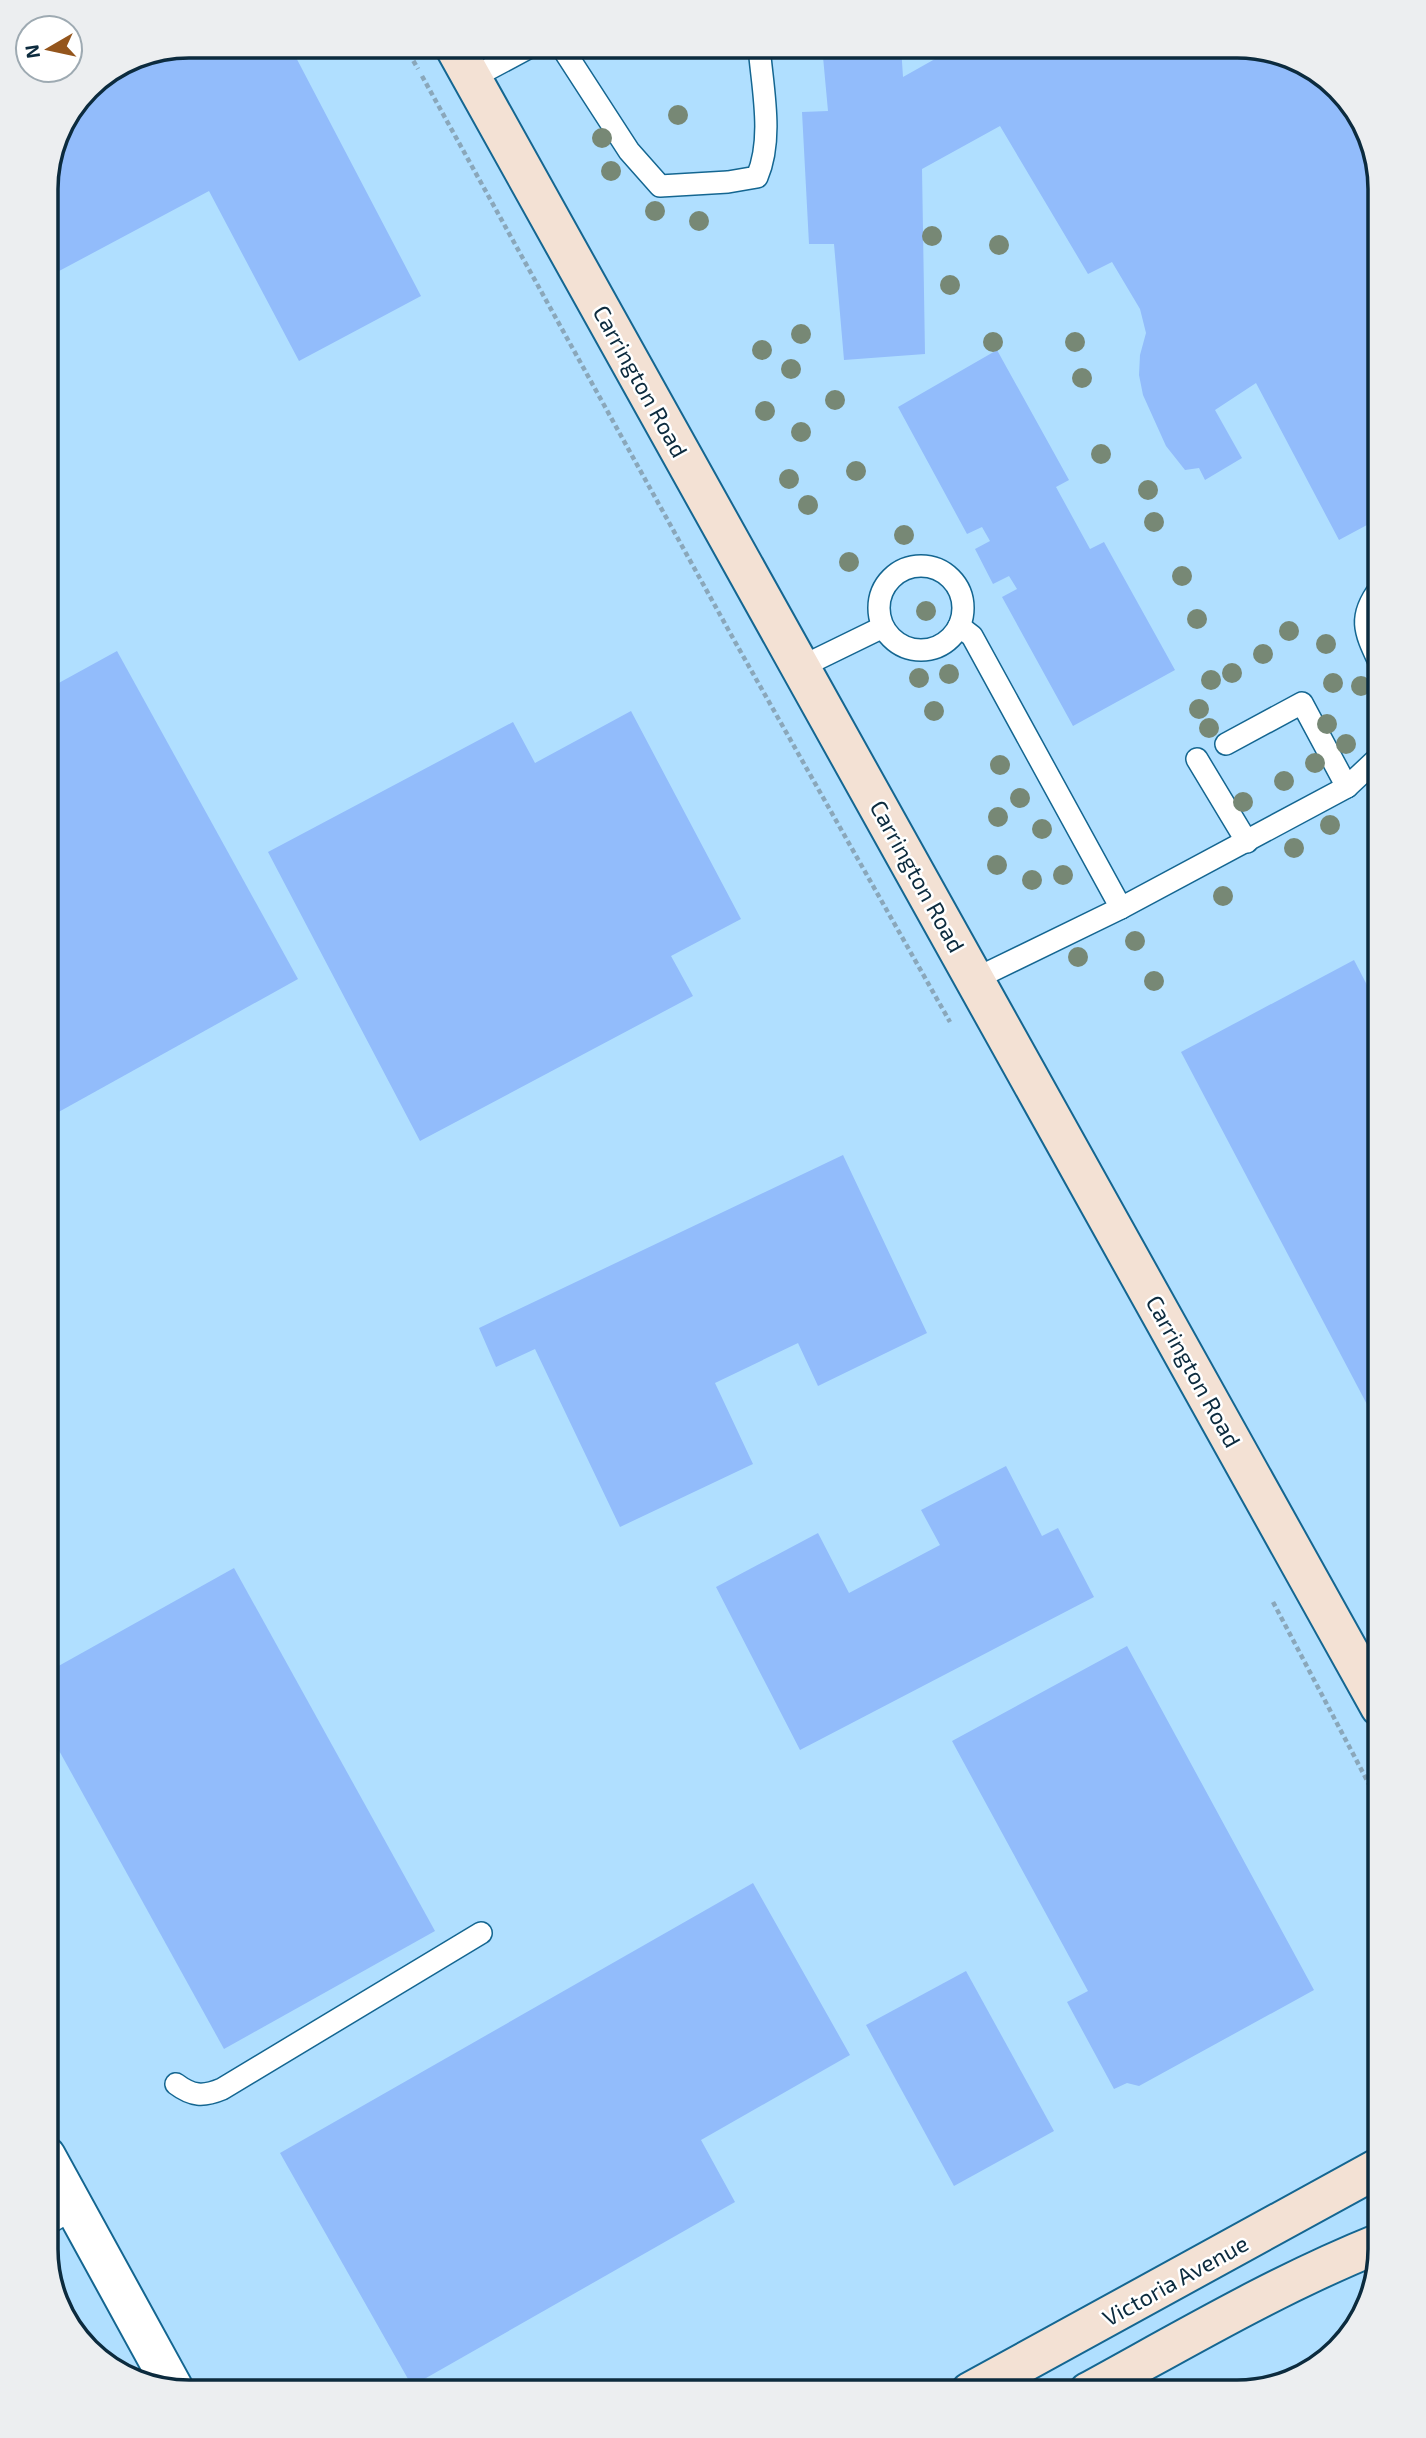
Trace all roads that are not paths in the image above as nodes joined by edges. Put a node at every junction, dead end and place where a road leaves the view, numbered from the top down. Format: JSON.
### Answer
{"nodes":[{"id":1,"x":480,"y":58,"type":"edge"},
{"id":2,"x":569,"y":58,"type":"edge"},
{"id":3,"x":760,"y":58,"type":"edge"},
{"id":4,"x":463,"y":62,"type":"edge"},
{"id":5,"x":1368,"y":607,"type":"edge"},
{"id":6,"x":959,"y":625,"type":"junction"},
{"id":7,"x":883,"y":627,"type":"junction"},
{"id":8,"x":1368,"y":635,"type":"edge"},
{"id":9,"x":801,"y":667,"type":"junction"},
{"id":10,"x":1226,"y":744,"type":"dead end"},
{"id":11,"x":1197,"y":759,"type":"dead end"},
{"id":12,"x":1368,"y":767,"type":"edge"},
{"id":13,"x":1347,"y":787,"type":"junction"},
{"id":14,"x":1247,"y":842,"type":"junction"},
{"id":15,"x":1121,"y":908,"type":"junction"},
{"id":16,"x":975,"y":979,"type":"junction"},
{"id":17,"x":1368,"y":1684,"type":"edge"},
{"id":18,"x":481,"y":1933,"type":"dead end"},
{"id":19,"x":176,"y":2084,"type":"dead end"},
{"id":20,"x":1368,"y":2174,"type":"edge"},
{"id":21,"x":60,"y":2216,"type":"edge"},
{"id":22,"x":1368,"y":2251,"type":"edge"},
{"id":23,"x":168,"y":2379,"type":"edge"},
{"id":24,"x":992,"y":2380,"type":"edge"},
{"id":25,"x":1110,"y":2380,"type":"edge"}],
"edges":[{"from":1,"to":4,"type":"lane"},
{"from":2,"to":3,"type":"lane"},
{"from":4,"to":9,"type":"main road","name":"Carrington Road"},
{"from":5,"to":8,"type":"lane"},
{"from":6,"to":7,"type":"lane"},
{"from":6,"to":7,"type":"lane"},
{"from":6,"to":15,"type":"lane"},
{"from":7,"to":9,"type":"lane"},
{"from":9,"to":16,"type":"main road","name":"Carrington Road"},
{"from":10,"to":13,"type":"lane"},
{"from":11,"to":14,"type":"lane"},
{"from":12,"to":13,"type":"lane"},
{"from":13,"to":14,"type":"lane"},
{"from":14,"to":15,"type":"lane"},
{"from":15,"to":16,"type":"lane"},
{"from":16,"to":17,"type":"main road","name":"Carrington Road"},
{"from":18,"to":19,"type":"lane"},
{"from":20,"to":24,"type":"main road","name":"Victoria Avenue"},
{"from":21,"to":23,"type":"street"},
{"from":22,"to":25,"type":"main road"}]}
